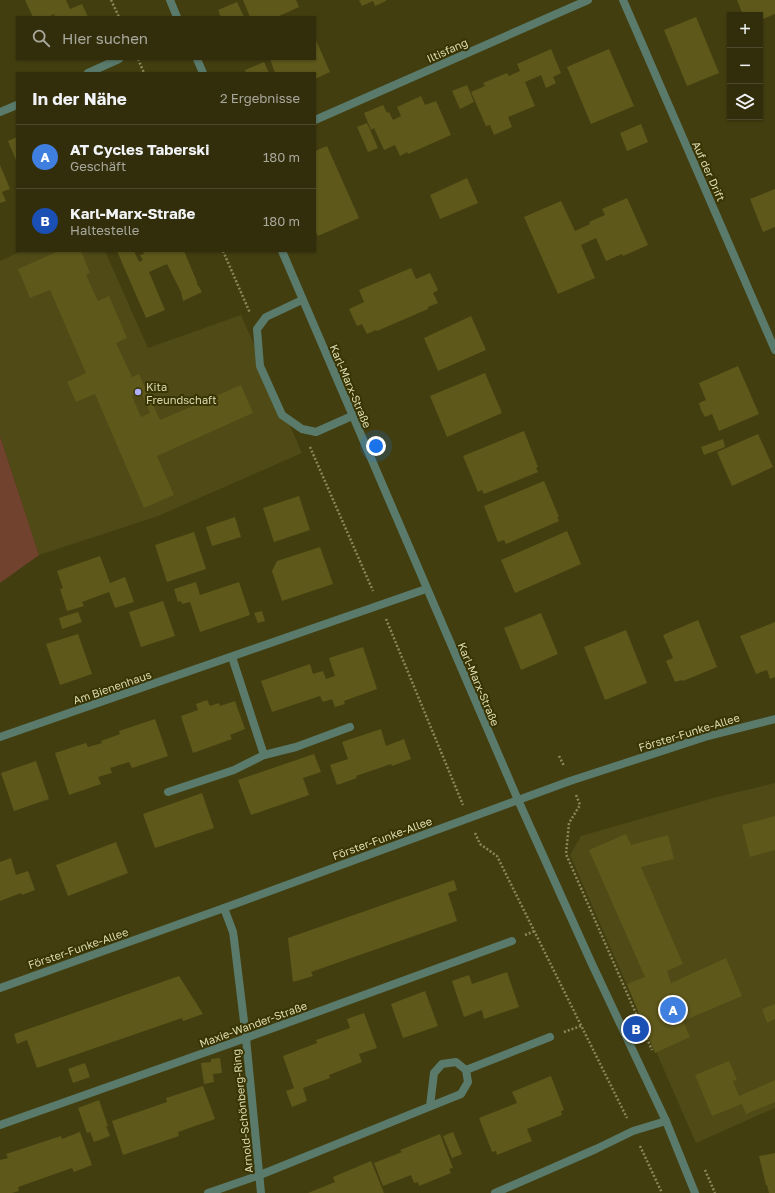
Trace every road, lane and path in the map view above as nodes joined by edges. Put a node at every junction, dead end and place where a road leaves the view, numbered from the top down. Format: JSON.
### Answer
{"nodes":[{"id":1,"x":111,"y":0,"type":"edge"},
{"id":2,"x":170,"y":0,"type":"edge"},
{"id":3,"x":588,"y":0,"type":"edge"},
{"id":4,"x":623,"y":0,"type":"edge"},
{"id":5,"x":119,"y":16,"type":"edge"},
{"id":6,"x":177,"y":16,"type":"edge"},
{"id":7,"x":117,"y":60,"type":"edge"},
{"id":8,"x":138,"y":60,"type":"edge"},
{"id":9,"x":196,"y":60,"type":"edge"},
{"id":10,"x":90,"y":72,"type":"edge"},
{"id":11,"x":144,"y":72,"type":"edge"},
{"id":12,"x":202,"y":72,"type":"edge"},
{"id":13,"x":16,"y":105,"type":"edge"},
{"id":14,"x":0,"y":112,"type":"edge"},
{"id":15,"x":316,"y":120,"type":"edge"},
{"id":16,"x":223,"y":252,"type":"edge"},
{"id":17,"x":282,"y":252,"type":"edge"},
{"id":18,"x":302,"y":300,"type":"junction"},
{"id":19,"x":257,"y":329,"type":"junction"},
{"id":20,"x":775,"y":350,"type":"edge"},
{"id":21,"x":352,"y":416,"type":"junction"},
{"id":22,"x":302,"y":430,"type":"junction"},
{"id":23,"x":426,"y":589,"type":"junction"},
{"id":24,"x":380,"y":606,"type":"junction"},
{"id":25,"x":232,"y":657,"type":"junction"},
{"id":26,"x":775,"y":719,"type":"edge"},
{"id":27,"x":350,"y":727,"type":"dead end"},
{"id":28,"x":0,"y":737,"type":"edge"},
{"id":29,"x":264,"y":756,"type":"junction"},
{"id":30,"x":168,"y":792,"type":"dead end"},
{"id":31,"x":518,"y":800,"type":"junction"},
{"id":32,"x":580,"y":805,"type":"dead end"},
{"id":33,"x":469,"y":818,"type":"junction"},
{"id":34,"x":224,"y":908,"type":"junction"},
{"id":35,"x":512,"y":941,"type":"dead end"},
{"id":36,"x":0,"y":988,"type":"edge"},
{"id":37,"x":550,"y":1037,"type":"dead end"},
{"id":38,"x":246,"y":1038,"type":"junction"},
{"id":39,"x":655,"y":1056,"type":"dead end"},
{"id":40,"x":466,"y":1070,"type":"junction"},
{"id":41,"x":430,"y":1106,"type":"junction"},
{"id":42,"x":666,"y":1121,"type":"junction"},
{"id":43,"x":0,"y":1125,"type":"edge"},
{"id":44,"x":633,"y":1131,"type":"junction"},
{"id":45,"x":702,"y":1164,"type":"dead end"},
{"id":46,"x":260,"y":1175,"type":"junction"},
{"id":47,"x":208,"y":1193,"type":"edge"},
{"id":48,"x":261,"y":1193,"type":"edge"},
{"id":49,"x":495,"y":1193,"type":"edge"},
{"id":50,"x":662,"y":1193,"type":"edge"},
{"id":51,"x":694,"y":1193,"type":"edge"},
{"id":52,"x":715,"y":1193,"type":"edge"}],
"edges":[{"from":1,"to":5,"type":"path"},
{"from":2,"to":6,"type":"street"},
{"from":3,"to":15,"type":"street","name":"Iltisfang"},
{"from":4,"to":20,"type":"street","name":"Auf der Drift"},
{"from":7,"to":10,"type":"street"},
{"from":8,"to":11,"type":"path"},
{"from":9,"to":12,"type":"street"},
{"from":13,"to":14,"type":"street"},
{"from":16,"to":19,"type":"path"},
{"from":17,"to":18,"type":"street","name":"Karl-Marx-Straße"},
{"from":18,"to":19,"type":"street"},
{"from":18,"to":21,"type":"street","name":"Karl-Marx-Straße"},
{"from":19,"to":22,"type":"street"},
{"from":21,"to":22,"type":"street"},
{"from":21,"to":23,"type":"street","name":"Karl-Marx-Straße"},
{"from":22,"to":24,"type":"path"},
{"from":23,"to":24,"type":"street","name":"Am Bienenhaus"},
{"from":23,"to":31,"type":"street","name":"Karl-Marx-Straße"},
{"from":24,"to":25,"type":"street","name":"Am Bienenhaus"},
{"from":24,"to":33,"type":"path"},
{"from":25,"to":28,"type":"street","name":"Am Bienenhaus"},
{"from":25,"to":29,"type":"street"},
{"from":26,"to":31,"type":"street","name":"Förster-Funke-Allee"},
{"from":27,"to":29,"type":"street"},
{"from":29,"to":30,"type":"street"},
{"from":31,"to":33,"type":"street","name":"Förster-Funke-Allee"},
{"from":31,"to":42,"type":"street","name":"Karl-Marx-Straße"},
{"from":32,"to":39,"type":"path"},
{"from":33,"to":34,"type":"street","name":"Förster-Funke-Allee"},
{"from":33,"to":44,"type":"path"},
{"from":34,"to":36,"type":"street","name":"Förster-Funke-Allee"},
{"from":34,"to":38,"type":"street","name":"Arnold-Schönberg-Ring"},
{"from":35,"to":38,"type":"street","name":"Maxie-Wander-Straße"},
{"from":37,"to":40,"type":"street"},
{"from":38,"to":43,"type":"street","name":"Maxie-Wander-Straße"},
{"from":38,"to":46,"type":"street","name":"Arnold-Schönberg-Ring"},
{"from":40,"to":41,"type":"street"},
{"from":40,"to":41,"type":"street"},
{"from":41,"to":46,"type":"street"},
{"from":42,"to":44,"type":"street"},
{"from":42,"to":51,"type":"street","name":"Karl-Marx-Straße"},
{"from":44,"to":49,"type":"street"},
{"from":44,"to":50,"type":"path"},
{"from":45,"to":52,"type":"path"},
{"from":46,"to":47,"type":"street"},
{"from":46,"to":48,"type":"street","name":"Arnold-Schönberg-Ring"}]}
